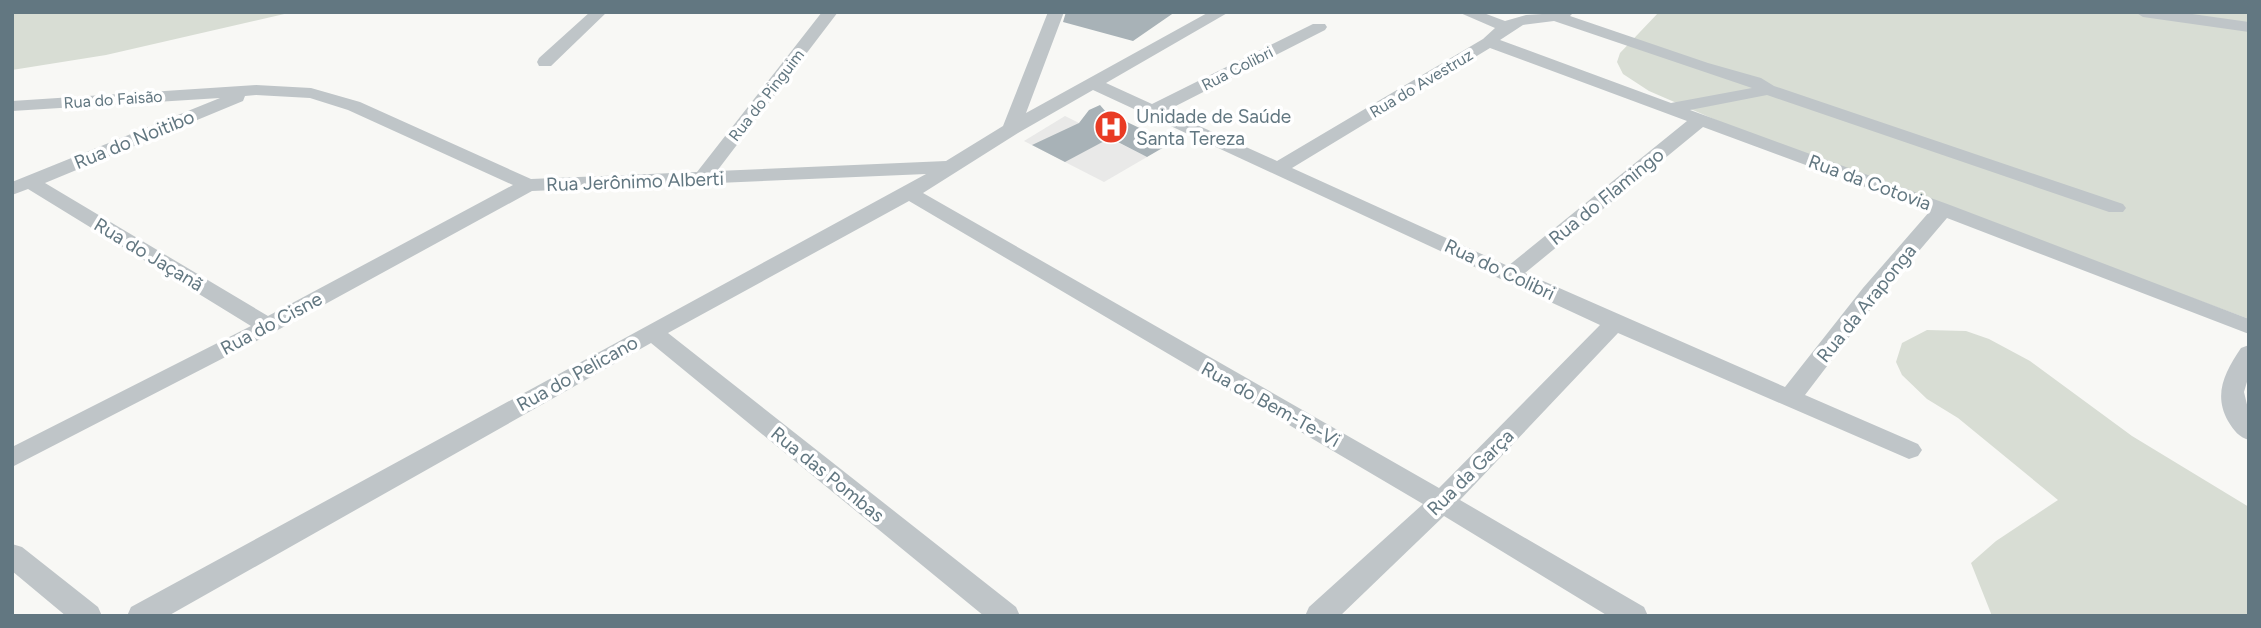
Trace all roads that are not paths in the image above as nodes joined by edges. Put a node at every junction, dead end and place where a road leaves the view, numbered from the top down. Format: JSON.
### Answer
{"nodes":[{"id":1,"x":599,"y":12,"type":"edge"},
{"id":2,"x":831,"y":12,"type":"edge"},
{"id":3,"x":1056,"y":12,"type":"edge"},
{"id":4,"x":1221,"y":12,"type":"edge"},
{"id":5,"x":1466,"y":12,"type":"edge"},
{"id":6,"x":2143,"y":12,"type":"edge"},
{"id":7,"x":1561,"y":14,"type":"edge"},
{"id":8,"x":1524,"y":15,"type":"edge"},
{"id":9,"x":1504,"y":26,"type":"junction"},
{"id":10,"x":1319,"y":27,"type":"dead end"},
{"id":11,"x":2249,"y":27,"type":"edge"},
{"id":12,"x":1489,"y":42,"type":"junction"},
{"id":13,"x":545,"y":62,"type":"dead end"},
{"id":14,"x":1093,"y":84,"type":"junction"},
{"id":15,"x":256,"y":90,"type":"junction"},
{"id":16,"x":1768,"y":90,"type":"junction"},
{"id":17,"x":12,"y":106,"type":"edge"},
{"id":18,"x":1671,"y":108,"type":"junction"},
{"id":19,"x":1154,"y":110,"type":"junction"},
{"id":20,"x":1701,"y":119,"type":"junction"},
{"id":21,"x":1011,"y":129,"type":"junction"},
{"id":22,"x":948,"y":167,"type":"junction"},
{"id":23,"x":1280,"y":167,"type":"junction"},
{"id":24,"x":702,"y":178,"type":"junction"},
{"id":25,"x":528,"y":185,"type":"junction"},
{"id":26,"x":21,"y":186,"type":"edge"},
{"id":27,"x":909,"y":193,"type":"junction"},
{"id":28,"x":2116,"y":208,"type":"dead end"},
{"id":29,"x":1943,"y":209,"type":"junction"},
{"id":30,"x":1511,"y":274,"type":"junction"},
{"id":31,"x":1615,"y":323,"type":"junction"},
{"id":32,"x":268,"y":326,"type":"junction"},
{"id":33,"x":2249,"y":327,"type":"edge"},
{"id":34,"x":652,"y":332,"type":"junction"},
{"id":35,"x":2249,"y":353,"type":"edge"},
{"id":36,"x":1790,"y":397,"type":"junction"},
{"id":37,"x":2249,"y":431,"type":"edge"},
{"id":38,"x":1909,"y":450,"type":"dead end"},
{"id":39,"x":12,"y":458,"type":"edge"},
{"id":40,"x":1443,"y":501,"type":"junction"},
{"id":41,"x":12,"y":555,"type":"edge"},
{"id":42,"x":87,"y":616,"type":"edge"},
{"id":43,"x":142,"y":616,"type":"edge"},
{"id":44,"x":1005,"y":616,"type":"edge"},
{"id":45,"x":1320,"y":616,"type":"edge"},
{"id":46,"x":1633,"y":616,"type":"edge"}],
"edges":[{"from":1,"to":13,"type":"street"},
{"from":2,"to":24,"type":"street","name":"Rua do Pinguim"},
{"from":3,"to":21,"type":"street"},
{"from":4,"to":14,"type":"street"},
{"from":5,"to":9,"type":"street"},
{"from":6,"to":11,"type":"street"},
{"from":7,"to":8,"type":"street","name":"Rua do Avestruz"},
{"from":7,"to":16,"type":"street"},
{"from":8,"to":9,"type":"street","name":"Rua do Avestruz"},
{"from":9,"to":12,"type":"street","name":"Rua do Avestruz"},
{"from":10,"to":19,"type":"street","name":"Rua Colibri"},
{"from":12,"to":18,"type":"street","name":"Rua da Cotovia"},
{"from":12,"to":23,"type":"street","name":"Rua do Avestruz"},
{"from":14,"to":19,"type":"street","name":"Rua do Colibri"},
{"from":14,"to":21,"type":"street"},
{"from":15,"to":17,"type":"street","name":"Rua do Faisão"},
{"from":15,"to":25,"type":"street","name":"Rua Jerônimo Alberti"},
{"from":15,"to":26,"type":"street","name":"Rua do Noitibo"},
{"from":16,"to":18,"type":"street"},
{"from":16,"to":28,"type":"street"},
{"from":18,"to":20,"type":"street","name":"Rua da Cotovia"},
{"from":19,"to":23,"type":"street","name":"Rua do Colibri"},
{"from":20,"to":29,"type":"street","name":"Rua da Cotovia"},
{"from":20,"to":30,"type":"street","name":"Rua do Flamingo"},
{"from":21,"to":22,"type":"street","name":"Rua do Pelicano"},
{"from":22,"to":24,"type":"street","name":"Rua Jerônimo Alberti"},
{"from":22,"to":27,"type":"street","name":"Rua do Pelicano"},
{"from":23,"to":30,"type":"street","name":"Rua do Colibri"},
{"from":24,"to":25,"type":"street","name":"Rua Jerônimo Alberti"},
{"from":25,"to":32,"type":"street","name":"Rua do Cisne"},
{"from":26,"to":32,"type":"street","name":"Rua do Jaçanã"},
{"from":27,"to":34,"type":"street","name":"Rua do Pelicano"},
{"from":27,"to":40,"type":"street","name":"Rua do Bem-Te-Vi"},
{"from":29,"to":33,"type":"street","name":"Rua da Cotovia"},
{"from":29,"to":36,"type":"street","name":"Rua da Araponga"},
{"from":30,"to":31,"type":"street","name":"Rua do Colibri"},
{"from":31,"to":36,"type":"street","name":"Rua do Colibri"},
{"from":31,"to":40,"type":"street","name":"Rua da Garça"},
{"from":32,"to":39,"type":"street","name":"Rua do Cisne"},
{"from":34,"to":43,"type":"street","name":"Rua do Pelicano"},
{"from":34,"to":44,"type":"street","name":"Rua das Pombas"},
{"from":35,"to":37,"type":"street"},
{"from":36,"to":38,"type":"street","name":"Rua do Colibri"},
{"from":40,"to":45,"type":"street","name":"Rua da Garça"},
{"from":40,"to":46,"type":"street","name":"Rua do Bem-Te-Vi"},
{"from":41,"to":42,"type":"street"}]}
